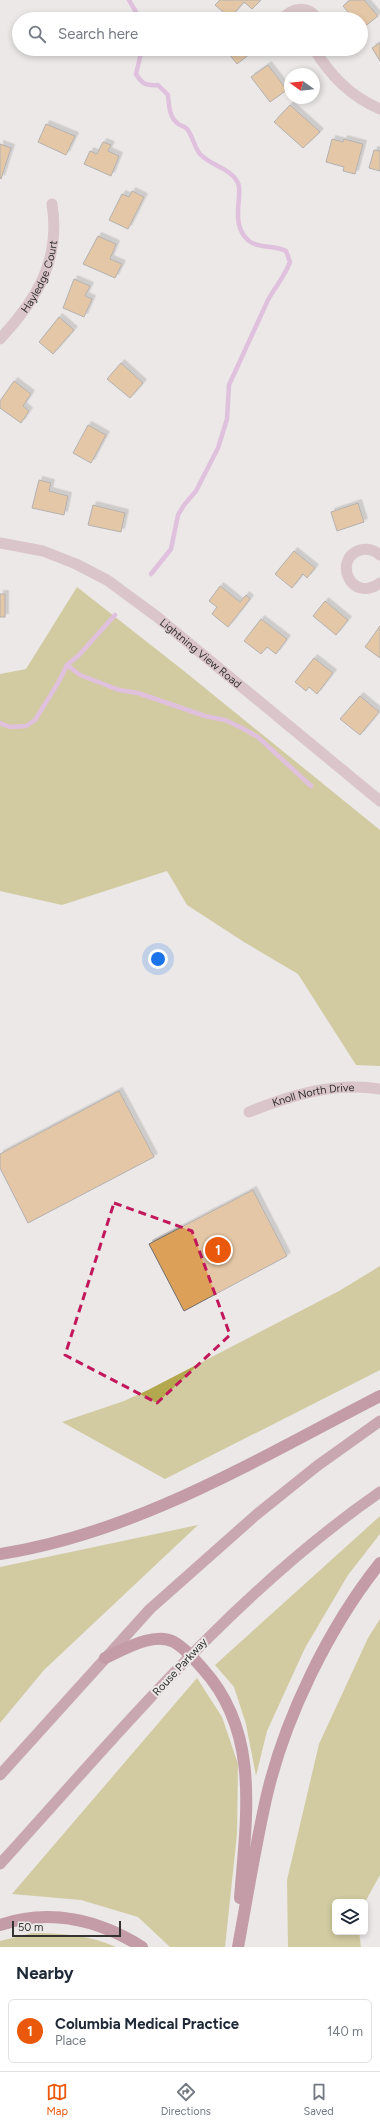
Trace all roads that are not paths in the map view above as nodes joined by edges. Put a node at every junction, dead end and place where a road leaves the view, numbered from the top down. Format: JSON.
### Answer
{"nodes":[{"id":1,"x":292,"y":12,"type":"edge"},
{"id":2,"x":310,"y":12,"type":"edge"},
{"id":3,"x":318,"y":56,"type":"edge"},
{"id":4,"x":380,"y":109,"type":"edge"},
{"id":5,"x":52,"y":204,"type":"dead end"},
{"id":6,"x":0,"y":339,"type":"edge"},
{"id":7,"x":0,"y":543,"type":"edge"},
{"id":8,"x":380,"y":555,"type":"edge"},
{"id":9,"x":380,"y":583,"type":"edge"},
{"id":10,"x":380,"y":801,"type":"edge"},
{"id":11,"x":380,"y":1089,"type":"edge"},
{"id":12,"x":249,"y":1112,"type":"dead end"},
{"id":13,"x":380,"y":1396,"type":"edge"},
{"id":14,"x":380,"y":1421,"type":"edge"},
{"id":15,"x":380,"y":1492,"type":"edge"},
{"id":16,"x":0,"y":1554,"type":"edge"},
{"id":17,"x":380,"y":1563,"type":"edge"},
{"id":18,"x":190,"y":1655,"type":"junction"},
{"id":19,"x":105,"y":1658,"type":"junction"},
{"id":20,"x":0,"y":1774,"type":"edge"},
{"id":21,"x":0,"y":1864,"type":"edge"},
{"id":22,"x":0,"y":1925,"type":"edge"},
{"id":23,"x":142,"y":1947,"type":"edge"},
{"id":24,"x":238,"y":1947,"type":"edge"}],
"edges":[{"from":1,"to":2,"type":"street"},
{"from":3,"to":4,"type":"street"},
{"from":5,"to":6,"type":"street","name":"Hayledge Court"},
{"from":7,"to":10,"type":"street","name":"Lightning View Road"},
{"from":8,"to":9,"type":"street"},
{"from":11,"to":12,"type":"street","name":"Knoll North Drive"},
{"from":13,"to":16,"type":"highway"},
{"from":14,"to":19,"type":"main road"},
{"from":15,"to":18,"type":"main road","name":"Rouse Parkway"},
{"from":17,"to":24,"type":"highway"},
{"from":18,"to":19,"type":"highway"},
{"from":18,"to":21,"type":"main road","name":"Rouse Parkway"},
{"from":18,"to":24,"type":"highway"},
{"from":19,"to":20,"type":"main road"},
{"from":22,"to":23,"type":"highway"}]}
